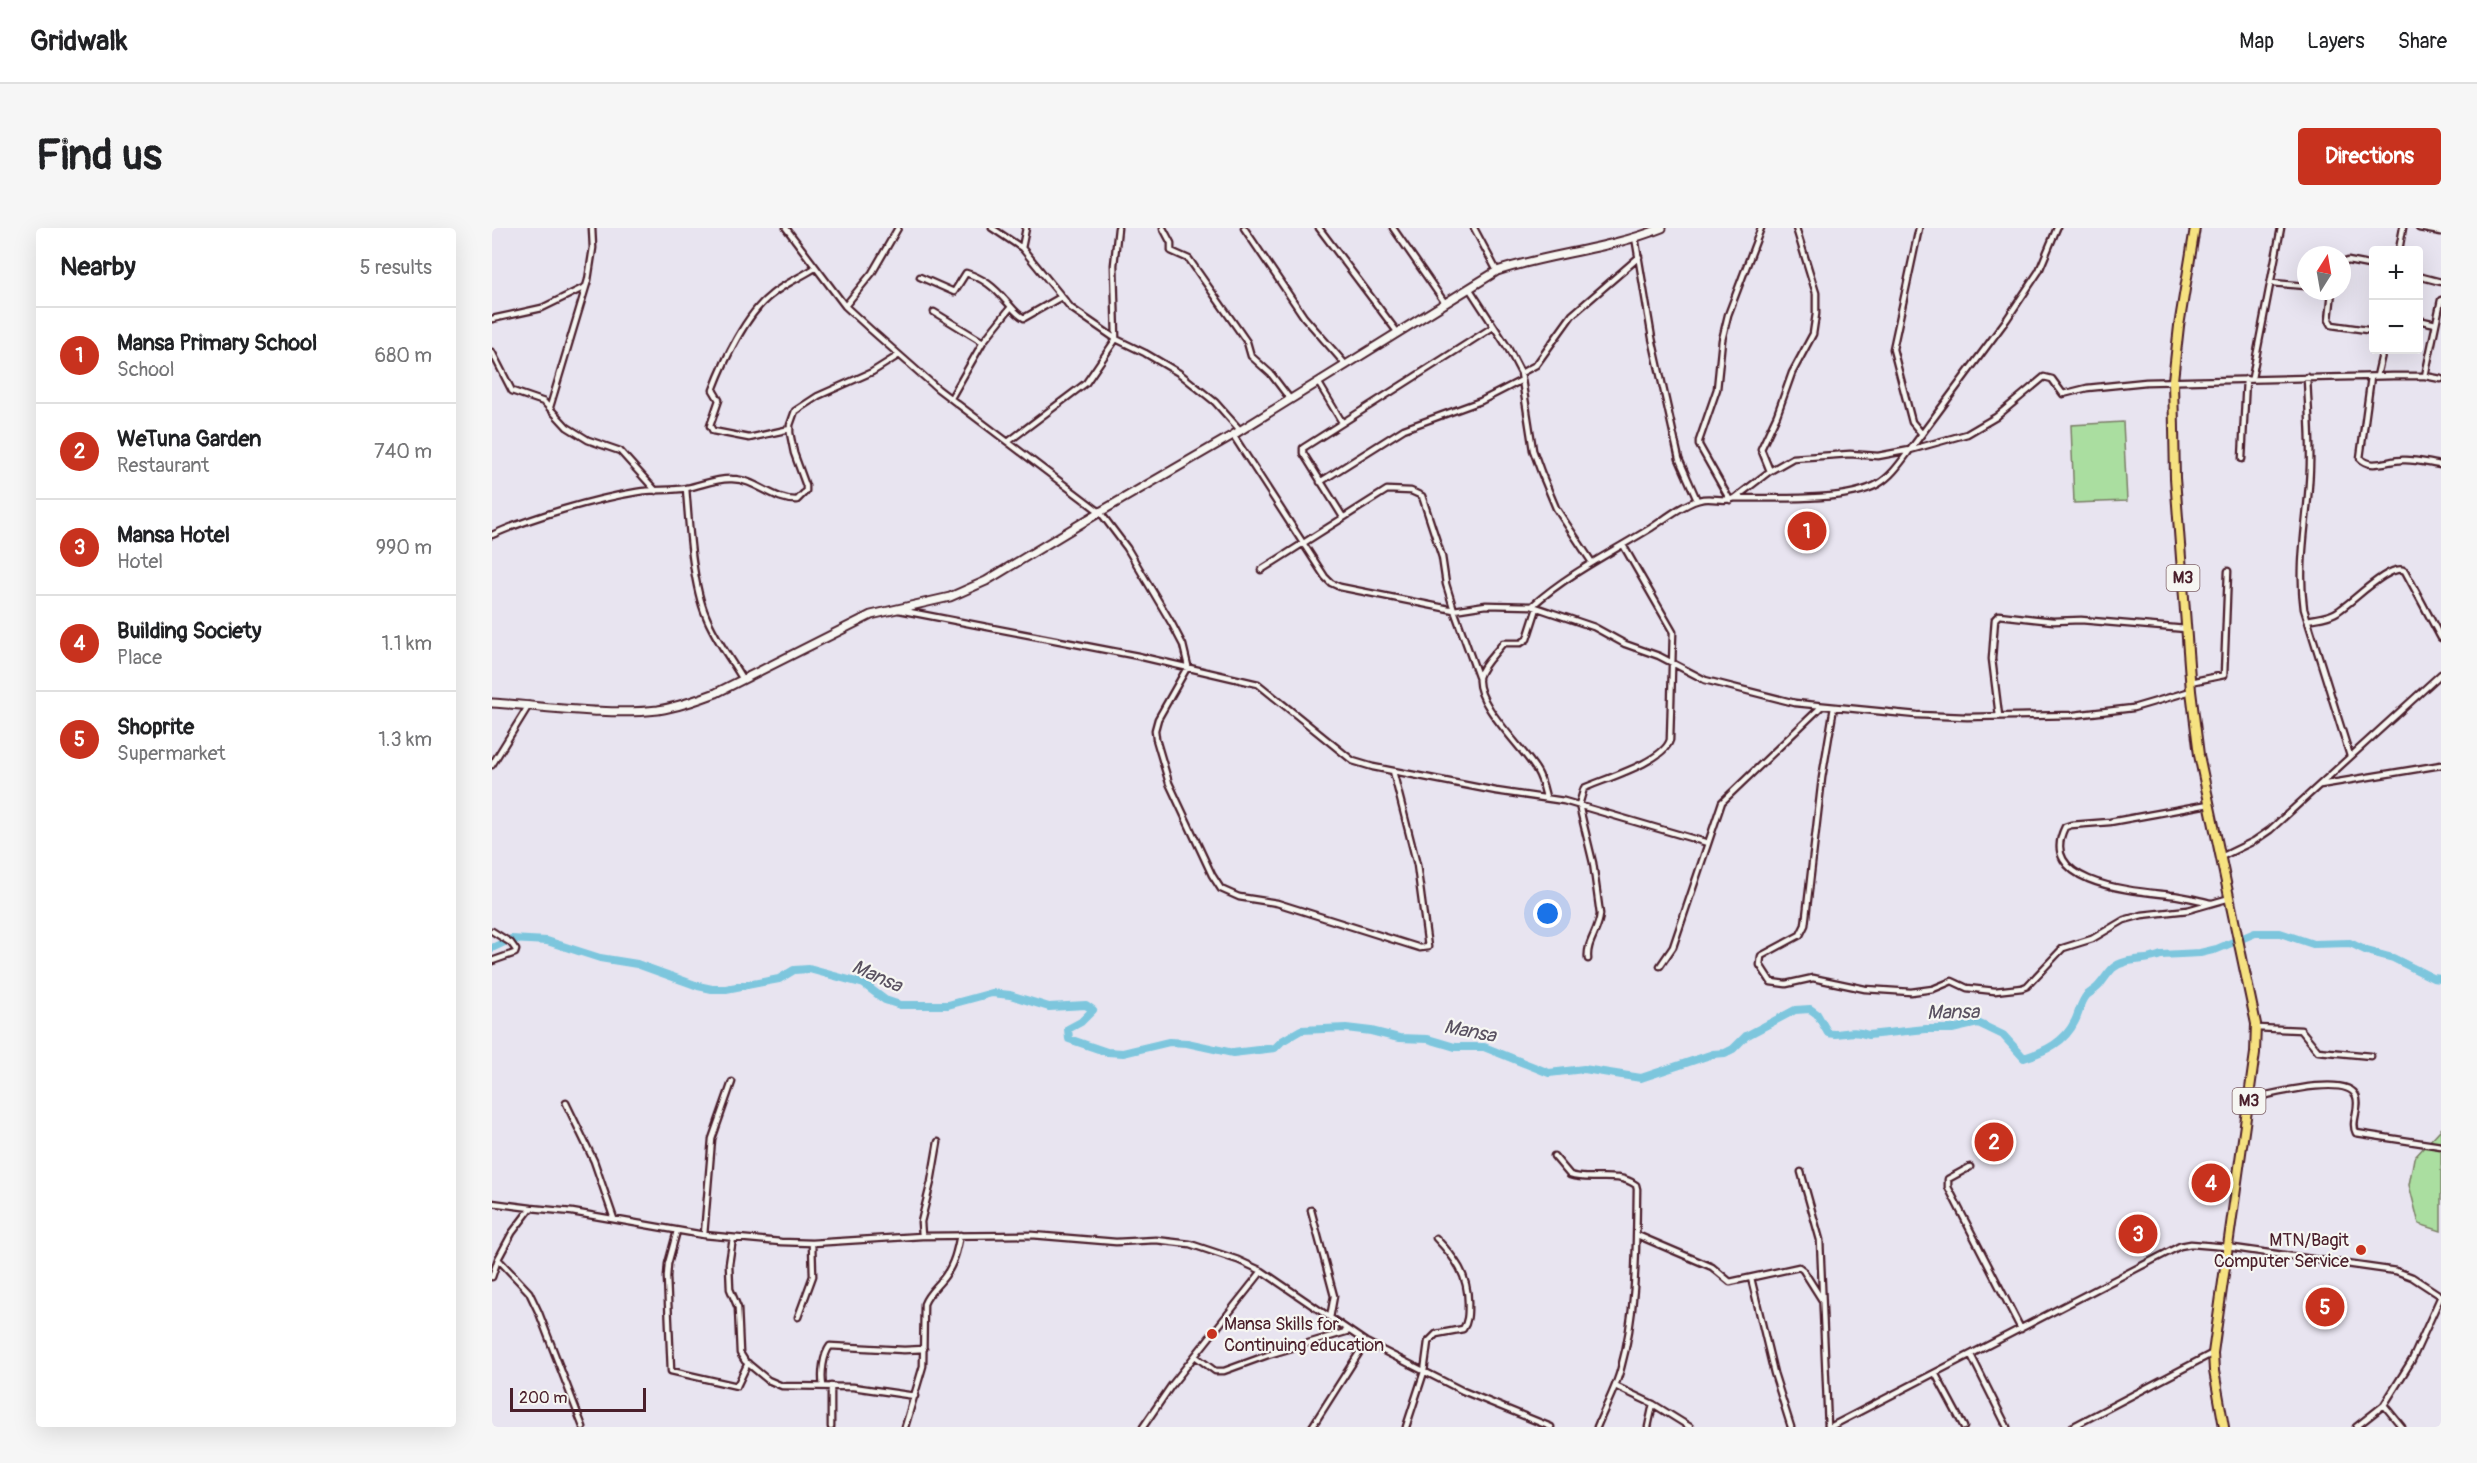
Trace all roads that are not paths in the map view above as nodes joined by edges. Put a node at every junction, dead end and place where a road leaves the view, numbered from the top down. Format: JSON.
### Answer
{"nodes":[{"id":1,"x":592,"y":228,"type":"edge"},
{"id":2,"x":786,"y":228,"type":"edge"},
{"id":3,"x":898,"y":228,"type":"edge"},
{"id":4,"x":992,"y":228,"type":"edge"},
{"id":5,"x":1026,"y":228,"type":"edge"},
{"id":6,"x":1118,"y":228,"type":"edge"},
{"id":7,"x":1163,"y":228,"type":"edge"},
{"id":8,"x":1244,"y":228,"type":"edge"},
{"id":9,"x":1319,"y":228,"type":"edge"},
{"id":10,"x":1393,"y":228,"type":"edge"},
{"id":11,"x":1474,"y":228,"type":"edge"},
{"id":12,"x":1662,"y":228,"type":"edge"},
{"id":13,"x":1761,"y":228,"type":"edge"},
{"id":14,"x":1796,"y":228,"type":"edge"},
{"id":15,"x":1919,"y":228,"type":"edge"},
{"id":16,"x":2057,"y":228,"type":"edge"},
{"id":17,"x":2282,"y":228,"type":"edge"},
{"id":18,"x":2403,"y":228,"type":"edge"},
{"id":19,"x":2419,"y":228,"type":"edge"},
{"id":20,"x":1653,"y":230,"type":"edge"},
{"id":21,"x":2193,"y":230,"type":"edge"},
{"id":22,"x":2441,"y":232,"type":"edge"},
{"id":23,"x":1635,"y":237,"type":"junction"},
{"id":24,"x":2400,"y":246,"type":"edge"},
{"id":25,"x":1022,"y":248,"type":"junction"},
{"id":26,"x":1639,"y":257,"type":"junction"},
{"id":27,"x":2351,"y":262,"type":"edge"},
{"id":28,"x":2369,"y":265,"type":"edge"},
{"id":29,"x":815,"y":268,"type":"junction"},
{"id":30,"x":1497,"y":271,"type":"junction"},
{"id":31,"x":920,"y":277,"type":"dead end"},
{"id":32,"x":2423,"y":277,"type":"edge"},
{"id":33,"x":2441,"y":282,"type":"edge"},
{"id":34,"x":2272,"y":283,"type":"junction"},
{"id":35,"x":2297,"y":285,"type":"edge"},
{"id":36,"x":586,"y":287,"type":"junction"},
{"id":37,"x":1469,"y":288,"type":"junction"},
{"id":38,"x":1061,"y":297,"type":"junction"},
{"id":39,"x":2331,"y":300,"type":"edge"},
{"id":40,"x":2441,"y":300,"type":"edge"},
{"id":41,"x":1445,"y":303,"type":"junction"},
{"id":42,"x":845,"y":306,"type":"junction"},
{"id":43,"x":1011,"y":307,"type":"junction"},
{"id":44,"x":934,"y":312,"type":"dead end"},
{"id":45,"x":492,"y":319,"type":"edge"},
{"id":46,"x":2423,"y":321,"type":"edge"},
{"id":47,"x":2436,"y":324,"type":"junction"},
{"id":48,"x":1493,"y":327,"type":"junction"},
{"id":49,"x":2369,"y":330,"type":"edge"},
{"id":50,"x":1398,"y":333,"type":"junction"},
{"id":51,"x":1116,"y":339,"type":"junction"},
{"id":52,"x":983,"y":342,"type":"junction"},
{"id":53,"x":492,"y":352,"type":"edge"},
{"id":54,"x":2382,"y":354,"type":"edge"},
{"id":55,"x":899,"y":355,"type":"junction"},
{"id":56,"x":1346,"y":365,"type":"junction"},
{"id":57,"x":1521,"y":373,"type":"junction"},
{"id":58,"x":2374,"y":376,"type":"junction"},
{"id":59,"x":2425,"y":376,"type":"junction"},
{"id":60,"x":2307,"y":377,"type":"junction"},
{"id":61,"x":2249,"y":379,"type":"junction"},
{"id":62,"x":2441,"y":379,"type":"edge"},
{"id":63,"x":1522,"y":380,"type":"junction"},
{"id":64,"x":2173,"y":380,"type":"junction"},
{"id":65,"x":1318,"y":382,"type":"junction"},
{"id":66,"x":951,"y":398,"type":"junction"},
{"id":67,"x":1290,"y":399,"type":"junction"},
{"id":68,"x":550,"y":407,"type":"junction"},
{"id":69,"x":1342,"y":422,"type":"junction"},
{"id":70,"x":790,"y":429,"type":"junction"},
{"id":71,"x":1240,"y":429,"type":"junction"},
{"id":72,"x":1922,"y":434,"type":"junction"},
{"id":73,"x":1233,"y":435,"type":"junction"},
{"id":74,"x":1008,"y":442,"type":"junction"},
{"id":75,"x":1910,"y":450,"type":"junction"},
{"id":76,"x":2242,"y":459,"type":"dead end"},
{"id":77,"x":2441,"y":465,"type":"edge"},
{"id":78,"x":1770,"y":471,"type":"junction"},
{"id":79,"x":1320,"y":482,"type":"junction"},
{"id":80,"x":686,"y":488,"type":"junction"},
{"id":81,"x":656,"y":490,"type":"junction"},
{"id":82,"x":1733,"y":499,"type":"junction"},
{"id":83,"x":1698,"y":500,"type":"junction"},
{"id":84,"x":1100,"y":512,"type":"junction"},
{"id":85,"x":1343,"y":517,"type":"junction"},
{"id":86,"x":492,"y":536,"type":"edge"},
{"id":87,"x":1303,"y":542,"type":"junction"},
{"id":88,"x":1623,"y":545,"type":"junction"},
{"id":89,"x":1592,"y":561,"type":"junction"},
{"id":90,"x":1261,"y":570,"type":"dead end"},
{"id":91,"x":2228,"y":571,"type":"dead end"},
{"id":92,"x":1534,"y":607,"type":"junction"},
{"id":93,"x":897,"y":609,"type":"junction"},
{"id":94,"x":1454,"y":610,"type":"junction"},
{"id":95,"x":2308,"y":620,"type":"junction"},
{"id":96,"x":2186,"y":629,"type":"junction"},
{"id":97,"x":2441,"y":638,"type":"edge"},
{"id":98,"x":1672,"y":663,"type":"junction"},
{"id":99,"x":1188,"y":666,"type":"junction"},
{"id":100,"x":2441,"y":674,"type":"edge"},
{"id":101,"x":1479,"y":679,"type":"junction"},
{"id":102,"x":743,"y":680,"type":"junction"},
{"id":103,"x":2190,"y":682,"type":"junction"},
{"id":104,"x":2191,"y":691,"type":"junction"},
{"id":105,"x":492,"y":703,"type":"edge"},
{"id":106,"x":529,"y":705,"type":"junction"},
{"id":107,"x":1822,"y":706,"type":"junction"},
{"id":108,"x":1834,"y":706,"type":"junction"},
{"id":109,"x":1999,"y":716,"type":"junction"},
{"id":110,"x":2350,"y":756,"type":"junction"},
{"id":111,"x":492,"y":765,"type":"edge"},
{"id":112,"x":2441,"y":765,"type":"edge"},
{"id":113,"x":1393,"y":771,"type":"junction"},
{"id":114,"x":2320,"y":784,"type":"junction"},
{"id":115,"x":1546,"y":797,"type":"junction"},
{"id":116,"x":2209,"y":804,"type":"junction"},
{"id":117,"x":1579,"y":805,"type":"junction"},
{"id":118,"x":1708,"y":843,"type":"junction"},
{"id":119,"x":2220,"y":857,"type":"junction"},
{"id":120,"x":2230,"y":898,"type":"junction"},
{"id":121,"x":2213,"y":903,"type":"junction"},
{"id":122,"x":492,"y":931,"type":"edge"},
{"id":123,"x":1588,"y":959,"type":"dead end"},
{"id":124,"x":492,"y":961,"type":"edge"},
{"id":125,"x":1660,"y":966,"type":"dead end"},
{"id":126,"x":2257,"y":1029,"type":"junction"},
{"id":127,"x":2371,"y":1056,"type":"dead end"},
{"id":128,"x":732,"y":1082,"type":"dead end"},
{"id":129,"x":2249,"y":1098,"type":"junction"},
{"id":130,"x":566,"y":1103,"type":"dead end"},
{"id":131,"x":938,"y":1142,"type":"dead end"},
{"id":132,"x":2441,"y":1146,"type":"edge"},
{"id":133,"x":1554,"y":1156,"type":"dead end"},
{"id":134,"x":1970,"y":1167,"type":"dead end"},
{"id":135,"x":1801,"y":1172,"type":"dead end"},
{"id":136,"x":492,"y":1203,"type":"edge"},
{"id":137,"x":531,"y":1208,"type":"junction"},
{"id":138,"x":1311,"y":1210,"type":"dead end"},
{"id":139,"x":614,"y":1219,"type":"junction"},
{"id":140,"x":677,"y":1231,"type":"junction"},
{"id":141,"x":704,"y":1235,"type":"junction"},
{"id":142,"x":960,"y":1235,"type":"junction"},
{"id":143,"x":1636,"y":1235,"type":"junction"},
{"id":144,"x":922,"y":1236,"type":"junction"},
{"id":145,"x":733,"y":1238,"type":"junction"},
{"id":146,"x":1436,"y":1238,"type":"dead end"},
{"id":147,"x":812,"y":1243,"type":"junction"},
{"id":148,"x":2227,"y":1247,"type":"junction"},
{"id":149,"x":498,"y":1259,"type":"junction"},
{"id":150,"x":1262,"y":1271,"type":"junction"},
{"id":151,"x":492,"y":1277,"type":"edge"},
{"id":152,"x":1750,"y":1278,"type":"junction"},
{"id":153,"x":2441,"y":1296,"type":"edge"},
{"id":154,"x":1823,"y":1302,"type":"junction"},
{"id":155,"x":798,"y":1317,"type":"dead end"},
{"id":156,"x":1330,"y":1318,"type":"junction"},
{"id":157,"x":2021,"y":1329,"type":"junction"},
{"id":158,"x":1350,"y":1331,"type":"junction"},
{"id":159,"x":1366,"y":1342,"type":"junction"},
{"id":160,"x":924,"y":1348,"type":"junction"},
{"id":161,"x":2213,"y":1353,"type":"junction"},
{"id":162,"x":1971,"y":1355,"type":"junction"},
{"id":163,"x":1195,"y":1356,"type":"junction"},
{"id":164,"x":748,"y":1363,"type":"junction"},
{"id":165,"x":1424,"y":1372,"type":"junction"},
{"id":166,"x":1935,"y":1373,"type":"junction"},
{"id":167,"x":823,"y":1386,"type":"junction"},
{"id":168,"x":831,"y":1386,"type":"junction"},
{"id":169,"x":1615,"y":1386,"type":"junction"},
{"id":170,"x":915,"y":1396,"type":"junction"},
{"id":171,"x":1653,"y":1404,"type":"junction"},
{"id":172,"x":2384,"y":1405,"type":"junction"},
{"id":173,"x":582,"y":1427,"type":"edge"},
{"id":174,"x":831,"y":1427,"type":"edge"},
{"id":175,"x":906,"y":1427,"type":"edge"},
{"id":176,"x":1143,"y":1427,"type":"edge"},
{"id":177,"x":1312,"y":1427,"type":"edge"},
{"id":178,"x":1407,"y":1427,"type":"edge"},
{"id":179,"x":1551,"y":1427,"type":"edge"},
{"id":180,"x":1597,"y":1427,"type":"edge"},
{"id":181,"x":1648,"y":1427,"type":"edge"},
{"id":182,"x":1690,"y":1427,"type":"edge"},
{"id":183,"x":1791,"y":1427,"type":"edge"},
{"id":184,"x":1829,"y":1427,"type":"edge"},
{"id":185,"x":1964,"y":1427,"type":"edge"},
{"id":186,"x":2007,"y":1427,"type":"edge"},
{"id":187,"x":2072,"y":1427,"type":"edge"},
{"id":188,"x":2224,"y":1427,"type":"edge"},
{"id":189,"x":2356,"y":1427,"type":"edge"},
{"id":190,"x":2402,"y":1427,"type":"edge"}],
"edges":[{"from":1,"to":36,"type":"street"},
{"from":2,"to":29,"type":"street"},
{"from":3,"to":42,"type":"street"},
{"from":4,"to":25,"type":"street"},
{"from":5,"to":25,"type":"street"},
{"from":6,"to":51,"type":"street"},
{"from":7,"to":67,"type":"street"},
{"from":8,"to":56,"type":"street"},
{"from":9,"to":50,"type":"street"},
{"from":10,"to":41,"type":"street"},
{"from":11,"to":30,"type":"street"},
{"from":12,"to":20,"type":"street"},
{"from":13,"to":82,"type":"street"},
{"from":14,"to":78,"type":"street"},
{"from":15,"to":72,"type":"street"},
{"from":16,"to":72,"type":"street"},
{"from":17,"to":34,"type":"street"},
{"from":18,"to":24,"type":"street"},
{"from":19,"to":22,"type":"street"},
{"from":20,"to":23,"type":"street"},
{"from":21,"to":64,"type":"main road","number":"M3"},
{"from":23,"to":26,"type":"street"},
{"from":23,"to":30,"type":"street"},
{"from":25,"to":38,"type":"street"},
{"from":26,"to":57,"type":"street"},
{"from":26,"to":83,"type":"street"},
{"from":27,"to":28,"type":"street"},
{"from":29,"to":42,"type":"street"},
{"from":29,"to":70,"type":"street"},
{"from":30,"to":37,"type":"street"},
{"from":31,"to":43,"type":"street"},
{"from":32,"to":33,"type":"street"},
{"from":34,"to":35,"type":"street"},
{"from":34,"to":61,"type":"street"},
{"from":36,"to":45,"type":"street"},
{"from":36,"to":68,"type":"street"},
{"from":37,"to":41,"type":"street"},
{"from":37,"to":48,"type":"street"},
{"from":38,"to":43,"type":"street"},
{"from":38,"to":51,"type":"street"},
{"from":39,"to":49,"type":"street"},
{"from":40,"to":47,"type":"street"},
{"from":41,"to":50,"type":"street"},
{"from":42,"to":55,"type":"street"},
{"from":43,"to":52,"type":"street"},
{"from":44,"to":52,"type":"street"},
{"from":46,"to":47,"type":"street"},
{"from":47,"to":59,"type":"street"},
{"from":48,"to":57,"type":"street"},
{"from":48,"to":69,"type":"street"},
{"from":50,"to":56,"type":"street"},
{"from":51,"to":71,"type":"street"},
{"from":51,"to":74,"type":"street"},
{"from":52,"to":66,"type":"street"},
{"from":53,"to":68,"type":"street"},
{"from":54,"to":58,"type":"street"},
{"from":55,"to":66,"type":"street"},
{"from":55,"to":70,"type":"street"},
{"from":56,"to":65,"type":"street"},
{"from":57,"to":63,"type":"street"},
{"from":58,"to":59,"type":"street"},
{"from":58,"to":60,"type":"street"},
{"from":58,"to":77,"type":"street"},
{"from":59,"to":62,"type":"street"},
{"from":60,"to":61,"type":"street"},
{"from":60,"to":95,"type":"street"},
{"from":61,"to":64,"type":"street"},
{"from":61,"to":76,"type":"street"},
{"from":63,"to":79,"type":"street"},
{"from":63,"to":89,"type":"street"},
{"from":64,"to":75,"type":"street"},
{"from":64,"to":96,"type":"main road","number":"M3"},
{"from":65,"to":67,"type":"street"},
{"from":65,"to":69,"type":"street"},
{"from":66,"to":74,"type":"street"},
{"from":67,"to":71,"type":"street"},
{"from":68,"to":81,"type":"street"},
{"from":69,"to":79,"type":"street"},
{"from":70,"to":80,"type":"street"},
{"from":71,"to":73,"type":"street"},
{"from":72,"to":75,"type":"street"},
{"from":73,"to":84,"type":"street"},
{"from":73,"to":87,"type":"street"},
{"from":74,"to":84,"type":"street"},
{"from":75,"to":78,"type":"street"},
{"from":75,"to":82,"type":"street"},
{"from":78,"to":82,"type":"street"},
{"from":79,"to":85,"type":"street"},
{"from":80,"to":81,"type":"street"},
{"from":80,"to":102,"type":"street"},
{"from":81,"to":86,"type":"street"},
{"from":82,"to":83,"type":"street"},
{"from":83,"to":88,"type":"street"},
{"from":84,"to":93,"type":"street"},
{"from":84,"to":99,"type":"street"},
{"from":85,"to":87,"type":"street"},
{"from":85,"to":94,"type":"street"},
{"from":87,"to":90,"type":"street"},
{"from":87,"to":94,"type":"street"},
{"from":88,"to":89,"type":"street"},
{"from":88,"to":98,"type":"street"},
{"from":89,"to":92,"type":"street"},
{"from":91,"to":103,"type":"street"},
{"from":92,"to":94,"type":"street"},
{"from":92,"to":98,"type":"street"},
{"from":92,"to":101,"type":"street"},
{"from":93,"to":99,"type":"street"},
{"from":93,"to":102,"type":"street"},
{"from":94,"to":101,"type":"street"},
{"from":95,"to":97,"type":"street"},
{"from":95,"to":110,"type":"street"},
{"from":96,"to":103,"type":"main road","number":"M3"},
{"from":96,"to":109,"type":"street"},
{"from":98,"to":107,"type":"street"},
{"from":98,"to":117,"type":"street"},
{"from":99,"to":113,"type":"street"},
{"from":99,"to":113,"type":"street"},
{"from":100,"to":110,"type":"street"},
{"from":101,"to":115,"type":"street"},
{"from":102,"to":106,"type":"street"},
{"from":103,"to":104,"type":"main road","number":"M3"},
{"from":104,"to":109,"type":"street"},
{"from":104,"to":116,"type":"main road","number":"M3"},
{"from":105,"to":106,"type":"street"},
{"from":106,"to":111,"type":"street"},
{"from":107,"to":108,"type":"street"},
{"from":107,"to":118,"type":"street"},
{"from":108,"to":109,"type":"street"},
{"from":108,"to":121,"type":"street"},
{"from":110,"to":114,"type":"street"},
{"from":112,"to":114,"type":"street"},
{"from":113,"to":115,"type":"street"},
{"from":114,"to":119,"type":"street"},
{"from":115,"to":117,"type":"street"},
{"from":116,"to":119,"type":"main road","number":"M3"},
{"from":116,"to":121,"type":"street"},
{"from":117,"to":118,"type":"street"},
{"from":117,"to":123,"type":"street"},
{"from":118,"to":125,"type":"street"},
{"from":119,"to":120,"type":"main road","number":"M3"},
{"from":120,"to":121,"type":"street"},
{"from":120,"to":126,"type":"main road","number":"M3"},
{"from":122,"to":124,"type":"street"},
{"from":126,"to":127,"type":"street"},
{"from":126,"to":129,"type":"main road","number":"M3"},
{"from":128,"to":141,"type":"street"},
{"from":129,"to":132,"type":"street"},
{"from":129,"to":148,"type":"main road","number":"M3"},
{"from":130,"to":139,"type":"street"},
{"from":131,"to":144,"type":"street"},
{"from":133,"to":143,"type":"street"},
{"from":134,"to":157,"type":"street"},
{"from":135,"to":154,"type":"street"},
{"from":136,"to":137,"type":"street"},
{"from":137,"to":139,"type":"street"},
{"from":137,"to":149,"type":"street"},
{"from":138,"to":156,"type":"street"},
{"from":139,"to":140,"type":"street"},
{"from":140,"to":141,"type":"street"},
{"from":140,"to":164,"type":"street"},
{"from":141,"to":145,"type":"street"},
{"from":142,"to":144,"type":"street"},
{"from":142,"to":150,"type":"street"},
{"from":142,"to":160,"type":"street"},
{"from":143,"to":152,"type":"street"},
{"from":143,"to":169,"type":"street"},
{"from":144,"to":147,"type":"street"},
{"from":145,"to":147,"type":"street"},
{"from":145,"to":164,"type":"street"},
{"from":146,"to":165,"type":"street"},
{"from":147,"to":155,"type":"street"},
{"from":148,"to":153,"type":"street"},
{"from":148,"to":157,"type":"street"},
{"from":148,"to":161,"type":"main road","number":"M3"},
{"from":149,"to":151,"type":"street"},
{"from":149,"to":173,"type":"street"},
{"from":150,"to":156,"type":"street"},
{"from":150,"to":163,"type":"street"},
{"from":152,"to":154,"type":"street"},
{"from":152,"to":183,"type":"street"},
{"from":153,"to":172,"type":"street"},
{"from":154,"to":184,"type":"street"},
{"from":156,"to":158,"type":"street"},
{"from":157,"to":162,"type":"street"},
{"from":158,"to":159,"type":"street"},
{"from":158,"to":163,"type":"street"},
{"from":159,"to":165,"type":"street"},
{"from":159,"to":177,"type":"street"},
{"from":160,"to":167,"type":"street"},
{"from":160,"to":170,"type":"street"},
{"from":161,"to":187,"type":"street"},
{"from":161,"to":188,"type":"main road","number":"M3"},
{"from":162,"to":166,"type":"street"},
{"from":162,"to":186,"type":"street"},
{"from":163,"to":176,"type":"street"},
{"from":164,"to":167,"type":"street"},
{"from":165,"to":178,"type":"street"},
{"from":165,"to":179,"type":"street"},
{"from":166,"to":184,"type":"street"},
{"from":166,"to":185,"type":"street"},
{"from":167,"to":168,"type":"street"},
{"from":168,"to":170,"type":"street"},
{"from":168,"to":174,"type":"street"},
{"from":169,"to":171,"type":"street"},
{"from":169,"to":180,"type":"street"},
{"from":170,"to":175,"type":"street"},
{"from":171,"to":181,"type":"street"},
{"from":171,"to":182,"type":"street"},
{"from":172,"to":189,"type":"street"},
{"from":172,"to":190,"type":"street"}]}
